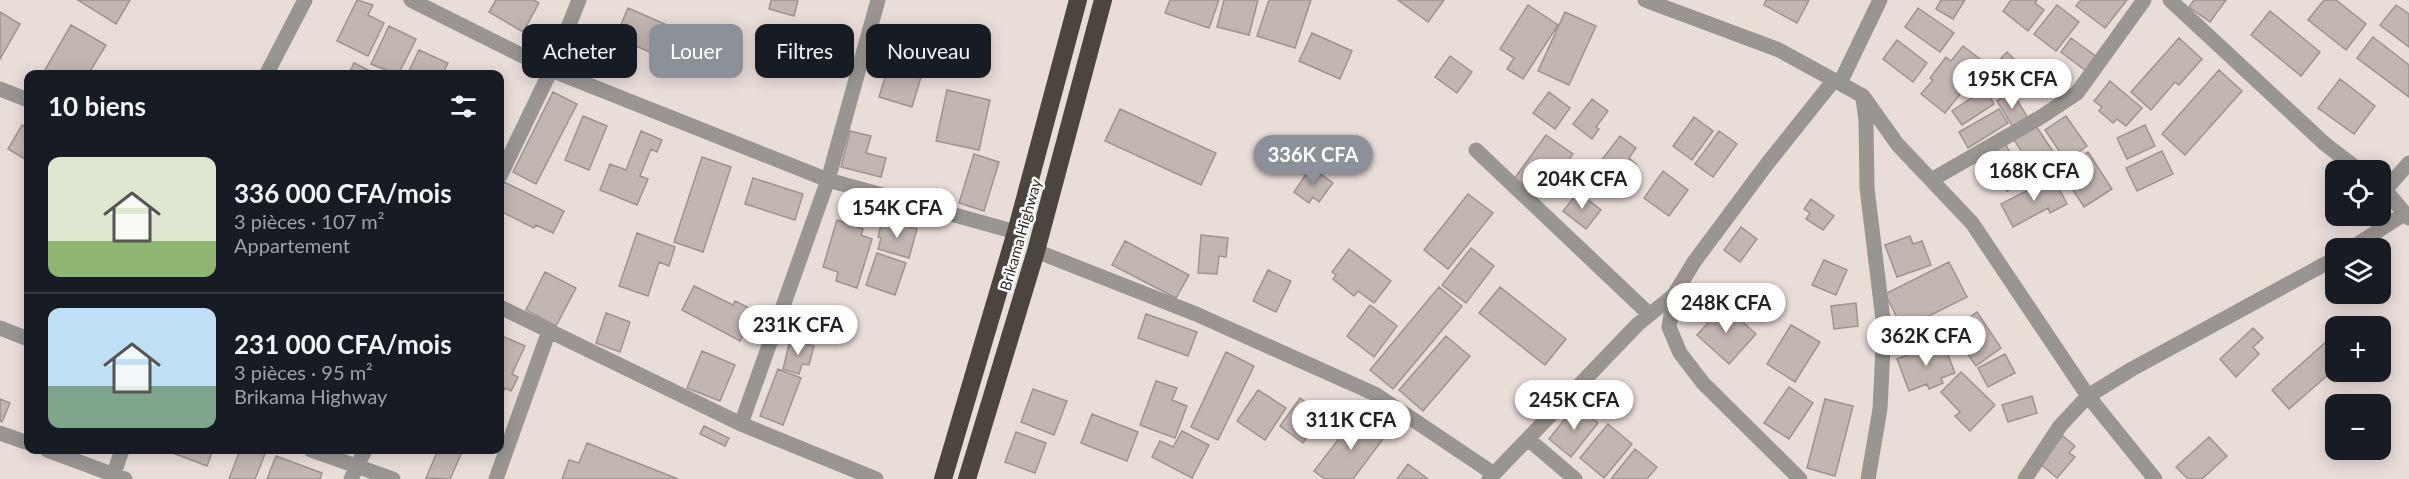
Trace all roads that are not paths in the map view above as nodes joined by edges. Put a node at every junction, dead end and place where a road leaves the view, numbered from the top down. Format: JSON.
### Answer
{"nodes":[{"id":1,"x":305,"y":0,"type":"edge"},
{"id":2,"x":411,"y":0,"type":"edge"},
{"id":3,"x":579,"y":0,"type":"edge"},
{"id":4,"x":878,"y":0,"type":"edge"},
{"id":5,"x":1078,"y":0,"type":"edge"},
{"id":6,"x":1103,"y":0,"type":"edge"},
{"id":7,"x":1645,"y":0,"type":"edge"},
{"id":8,"x":1880,"y":0,"type":"edge"},
{"id":9,"x":2144,"y":0,"type":"edge"},
{"id":10,"x":2170,"y":0,"type":"edge"},
{"id":11,"x":569,"y":24,"type":"edge"},
{"id":12,"x":522,"y":56,"type":"edge"},
{"id":13,"x":269,"y":70,"type":"edge"},
{"id":14,"x":547,"y":78,"type":"edge"},
{"id":15,"x":571,"y":78,"type":"edge"},
{"id":16,"x":1837,"y":81,"type":"junction"},
{"id":17,"x":0,"y":89,"type":"edge"},
{"id":18,"x":1863,"y":96,"type":"junction"},
{"id":19,"x":24,"y":98,"type":"edge"},
{"id":20,"x":1476,"y":150,"type":"dead end"},
{"id":21,"x":2346,"y":160,"type":"edge"},
{"id":22,"x":2409,"y":163,"type":"edge"},
{"id":23,"x":504,"y":168,"type":"edge"},
{"id":24,"x":1933,"y":179,"type":"junction"},
{"id":25,"x":828,"y":180,"type":"junction"},
{"id":26,"x":2391,"y":181,"type":"edge"},
{"id":27,"x":2391,"y":198,"type":"edge"},
{"id":28,"x":2406,"y":216,"type":"edge"},
{"id":29,"x":1016,"y":232,"type":"junction"},
{"id":30,"x":2369,"y":238,"type":"edge"},
{"id":31,"x":1036,"y":250,"type":"junction"},
{"id":32,"x":2325,"y":264,"type":"edge"},
{"id":33,"x":1674,"y":295,"type":"junction"},
{"id":34,"x":504,"y":309,"type":"edge"},
{"id":35,"x":1649,"y":314,"type":"junction"},
{"id":36,"x":0,"y":328,"type":"edge"},
{"id":37,"x":549,"y":331,"type":"junction"},
{"id":38,"x":24,"y":337,"type":"edge"},
{"id":39,"x":2088,"y":396,"type":"junction"},
{"id":40,"x":741,"y":424,"type":"junction"},
{"id":41,"x":0,"y":433,"type":"edge"},
{"id":42,"x":1528,"y":439,"type":"junction"},
{"id":43,"x":24,"y":442,"type":"edge"},
{"id":44,"x":57,"y":454,"type":"edge"},
{"id":45,"x":121,"y":454,"type":"edge"},
{"id":46,"x":318,"y":454,"type":"edge"},
{"id":47,"x":363,"y":454,"type":"edge"},
{"id":48,"x":353,"y":473,"type":"edge"},
{"id":49,"x":117,"y":477,"type":"edge"},
{"id":50,"x":1491,"y":477,"type":"edge"},
{"id":51,"x":393,"y":479,"type":"edge"},
{"id":52,"x":496,"y":479,"type":"edge"},
{"id":53,"x":876,"y":479,"type":"edge"},
{"id":54,"x":943,"y":479,"type":"edge"},
{"id":55,"x":967,"y":479,"type":"edge"},
{"id":56,"x":1575,"y":479,"type":"edge"},
{"id":57,"x":1800,"y":479,"type":"edge"},
{"id":58,"x":1868,"y":479,"type":"edge"},
{"id":59,"x":2025,"y":479,"type":"edge"},
{"id":60,"x":2155,"y":479,"type":"edge"}],
"edges":[{"from":1,"to":13,"type":"street"},
{"from":2,"to":12,"type":"street"},
{"from":3,"to":11,"type":"street"},
{"from":4,"to":25,"type":"street"},
{"from":5,"to":29,"type":"highway","name":"Brikama Highway"},
{"from":6,"to":31,"type":"highway","name":"Brikama Highway"},
{"from":7,"to":16,"type":"street"},
{"from":8,"to":16,"type":"street"},
{"from":9,"to":24,"type":"street"},
{"from":10,"to":21,"type":"street"},
{"from":14,"to":23,"type":"street"},
{"from":15,"to":25,"type":"street"},
{"from":16,"to":18,"type":"street"},
{"from":16,"to":33,"type":"street"},
{"from":17,"to":19,"type":"street"},
{"from":18,"to":24,"type":"street"},
{"from":18,"to":58,"type":"street"},
{"from":20,"to":35,"type":"street"},
{"from":22,"to":26,"type":"street"},
{"from":24,"to":39,"type":"street"},
{"from":25,"to":29,"type":"street"},
{"from":25,"to":40,"type":"street"},
{"from":27,"to":28,"type":"street"},
{"from":28,"to":30,"type":"street"},
{"from":29,"to":54,"type":"highway","name":"Brikama Highway"},
{"from":31,"to":50,"type":"street"},
{"from":31,"to":55,"type":"highway","name":"Brikama Highway"},
{"from":32,"to":39,"type":"street"},
{"from":33,"to":35,"type":"street"},
{"from":33,"to":57,"type":"street"},
{"from":34,"to":37,"type":"street"},
{"from":35,"to":42,"type":"street"},
{"from":36,"to":38,"type":"street"},
{"from":37,"to":40,"type":"street"},
{"from":37,"to":52,"type":"street"},
{"from":39,"to":59,"type":"street"},
{"from":39,"to":60,"type":"street"},
{"from":40,"to":53,"type":"street"},
{"from":41,"to":43,"type":"street"},
{"from":42,"to":50,"type":"street"},
{"from":42,"to":56,"type":"street"},
{"from":44,"to":49,"type":"street"},
{"from":45,"to":49,"type":"street"},
{"from":46,"to":48,"type":"street"},
{"from":47,"to":48,"type":"street"},
{"from":48,"to":51,"type":"street"}]}
